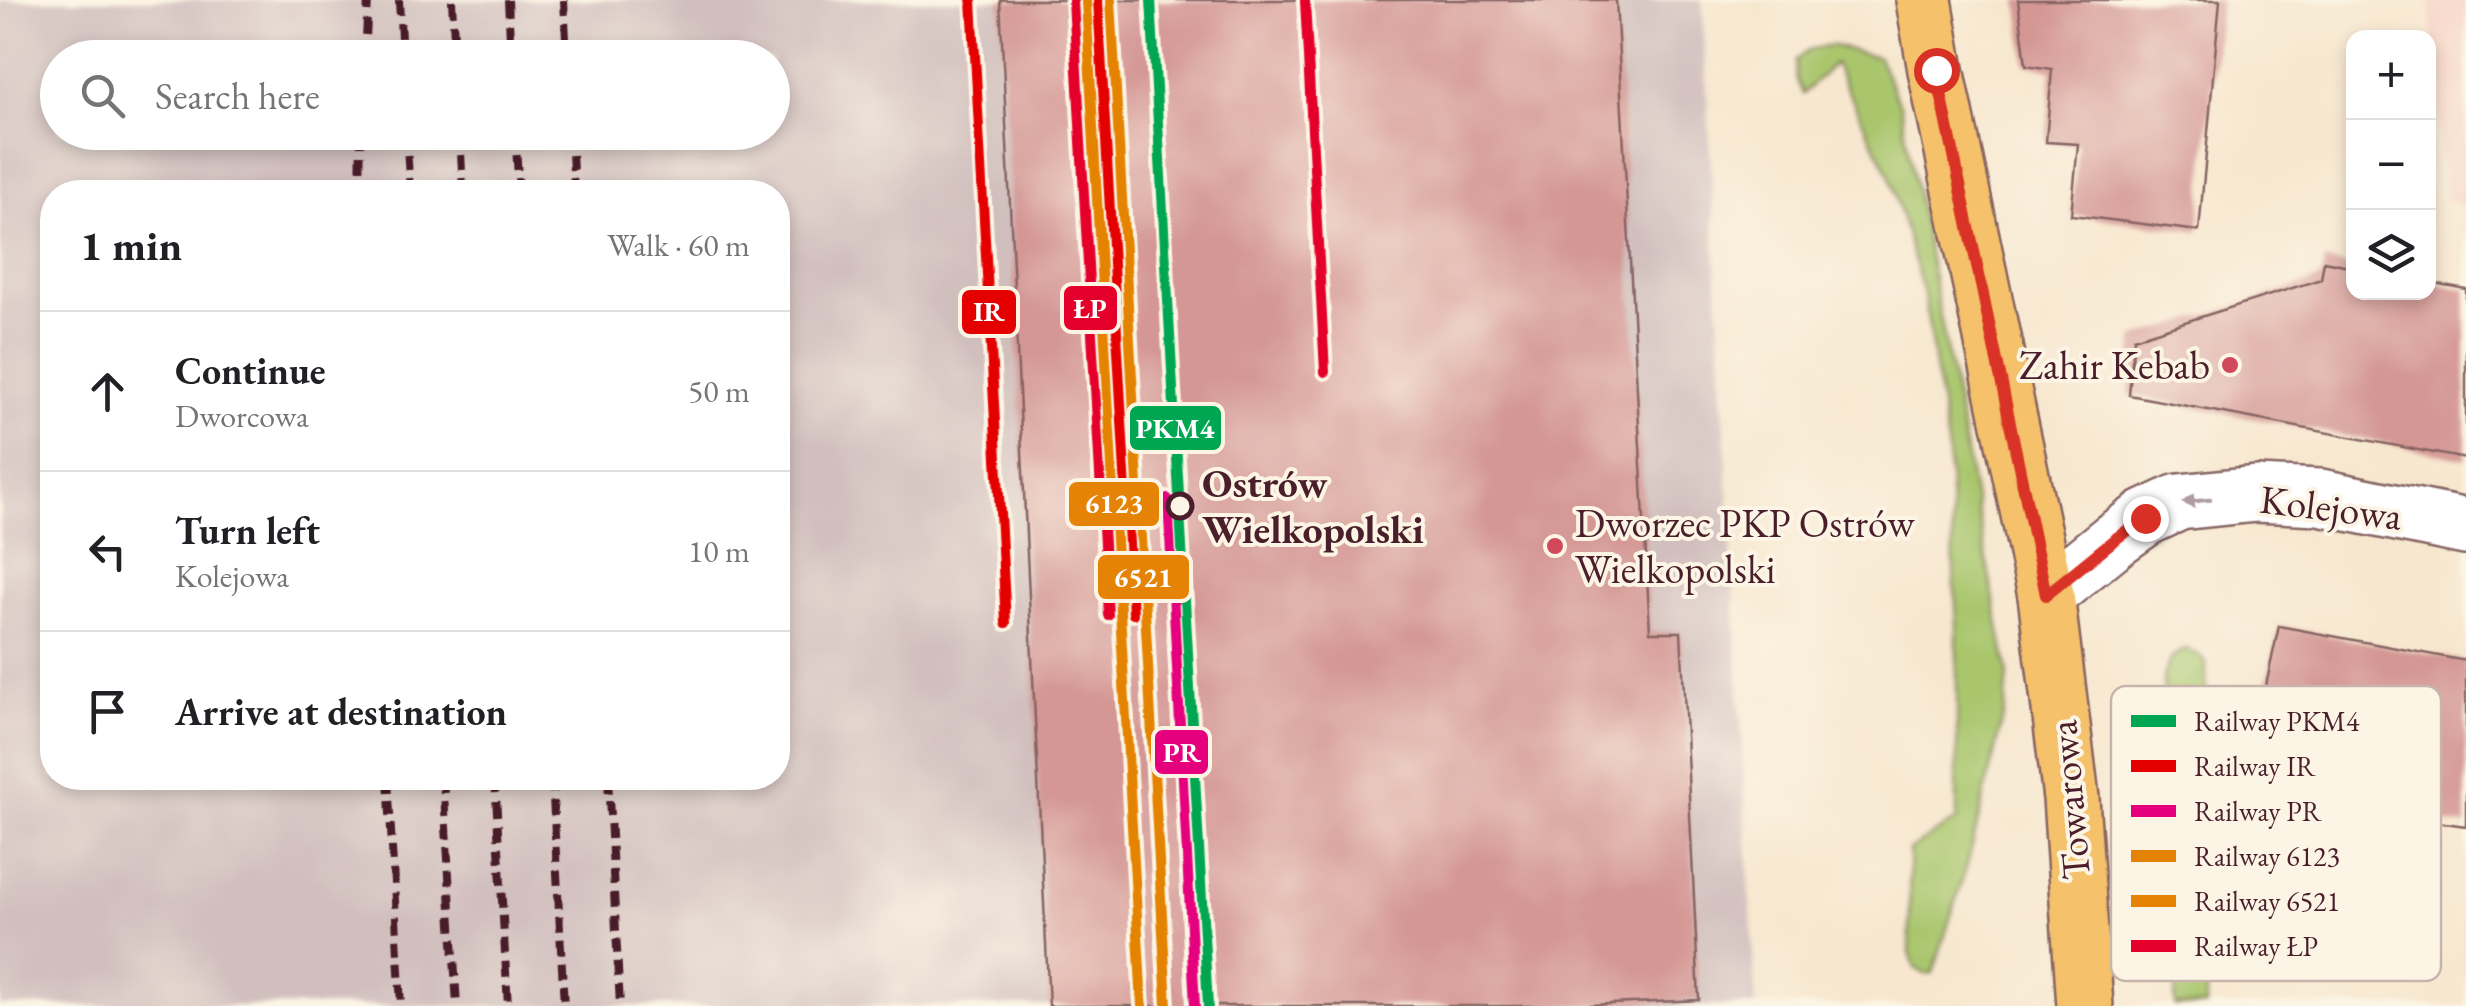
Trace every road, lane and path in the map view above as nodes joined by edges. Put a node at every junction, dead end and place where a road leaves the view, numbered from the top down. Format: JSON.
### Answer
{"nodes":[{"id":1,"x":1924,"y":0,"type":"edge"},
{"id":2,"x":2466,"y":527,"type":"edge"},
{"id":3,"x":2046,"y":595,"type":"junction"},
{"id":4,"x":2085,"y":1006,"type":"edge"}],
"edges":[{"from":1,"to":3,"type":"main road","name":"Towarowa"},
{"from":2,"to":3,"type":"street","name":"Kolejowa","one_way":true},
{"from":3,"to":4,"type":"main road","name":"Towarowa"}]}
